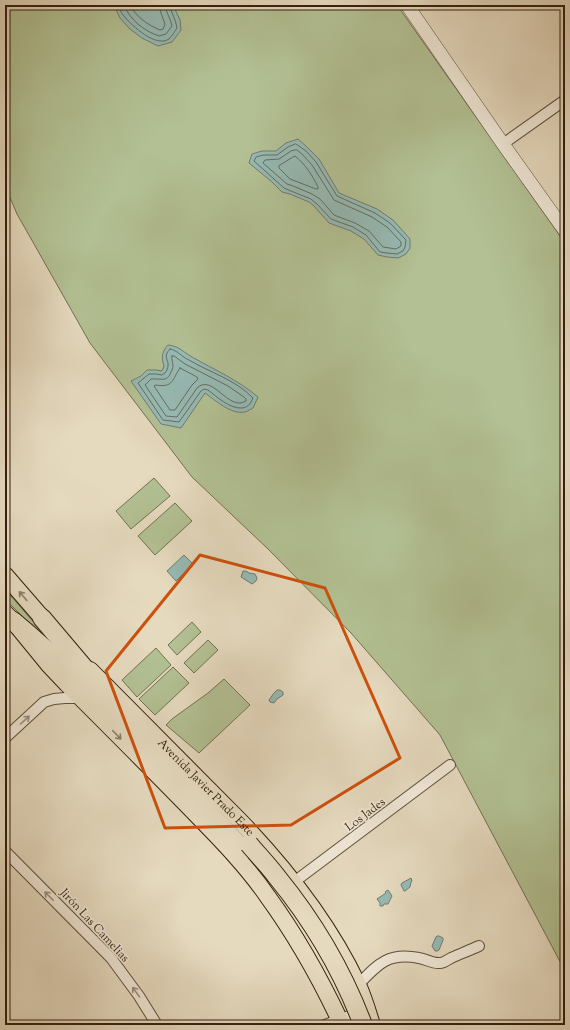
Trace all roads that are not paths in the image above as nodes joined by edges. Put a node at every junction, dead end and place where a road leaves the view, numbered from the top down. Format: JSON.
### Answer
{"nodes":[{"id":1,"x":407,"y":5,"type":"edge"},
{"id":2,"x":565,"y":100,"type":"edge"},
{"id":3,"x":503,"y":144,"type":"junction"},
{"id":4,"x":565,"y":231,"type":"edge"},
{"id":5,"x":5,"y":575,"type":"edge"},
{"id":6,"x":9,"y":617,"type":"edge"},
{"id":7,"x":42,"y":618,"type":"junction"},
{"id":8,"x":81,"y":698,"type":"junction"},
{"id":9,"x":5,"y":738,"type":"edge"},
{"id":10,"x":450,"y":766,"type":"dead end"},
{"id":11,"x":246,"y":847,"type":"junction"},
{"id":12,"x":5,"y":851,"type":"edge"},
{"id":13,"x":294,"y":882,"type":"junction"},
{"id":14,"x":479,"y":946,"type":"dead end"},
{"id":15,"x":358,"y":985,"type":"junction"},
{"id":16,"x":368,"y":1022,"type":"edge"},
{"id":17,"x":339,"y":1023,"type":"edge"},
{"id":18,"x":157,"y":1025,"type":"edge"}],
"edges":[{"from":1,"to":3,"type":"street"},
{"from":2,"to":3,"type":"street"},
{"from":3,"to":4,"type":"street"},
{"from":7,"to":5,"type":"main road","name":"Avenida Javier Prado Este","one_way":true},
{"from":6,"to":8,"type":"main road"},
{"from":6,"to":11,"type":"highway"},
{"from":7,"to":11,"type":"highway"},
{"from":7,"to":13,"type":"main road","name":"Avenida Javier Prado Este"},
{"from":9,"to":8,"type":"street","one_way":true},
{"from":8,"to":17,"type":"main road","one_way":true},
{"from":10,"to":13,"type":"street","name":"Los Jades"},
{"from":11,"to":16,"type":"highway","bridge":true},
{"from":11,"to":17,"type":"highway"},
{"from":18,"to":12,"type":"street","name":"Jirón Las Camelias","one_way":true},
{"from":13,"to":15,"type":"main road","name":"Avenida Javier Prado Este"},
{"from":14,"to":15,"type":"street"},
{"from":15,"to":16,"type":"main road","name":"Avenida Javier Prado Este"},
{"from":16,"to":17,"type":"street"}]}
